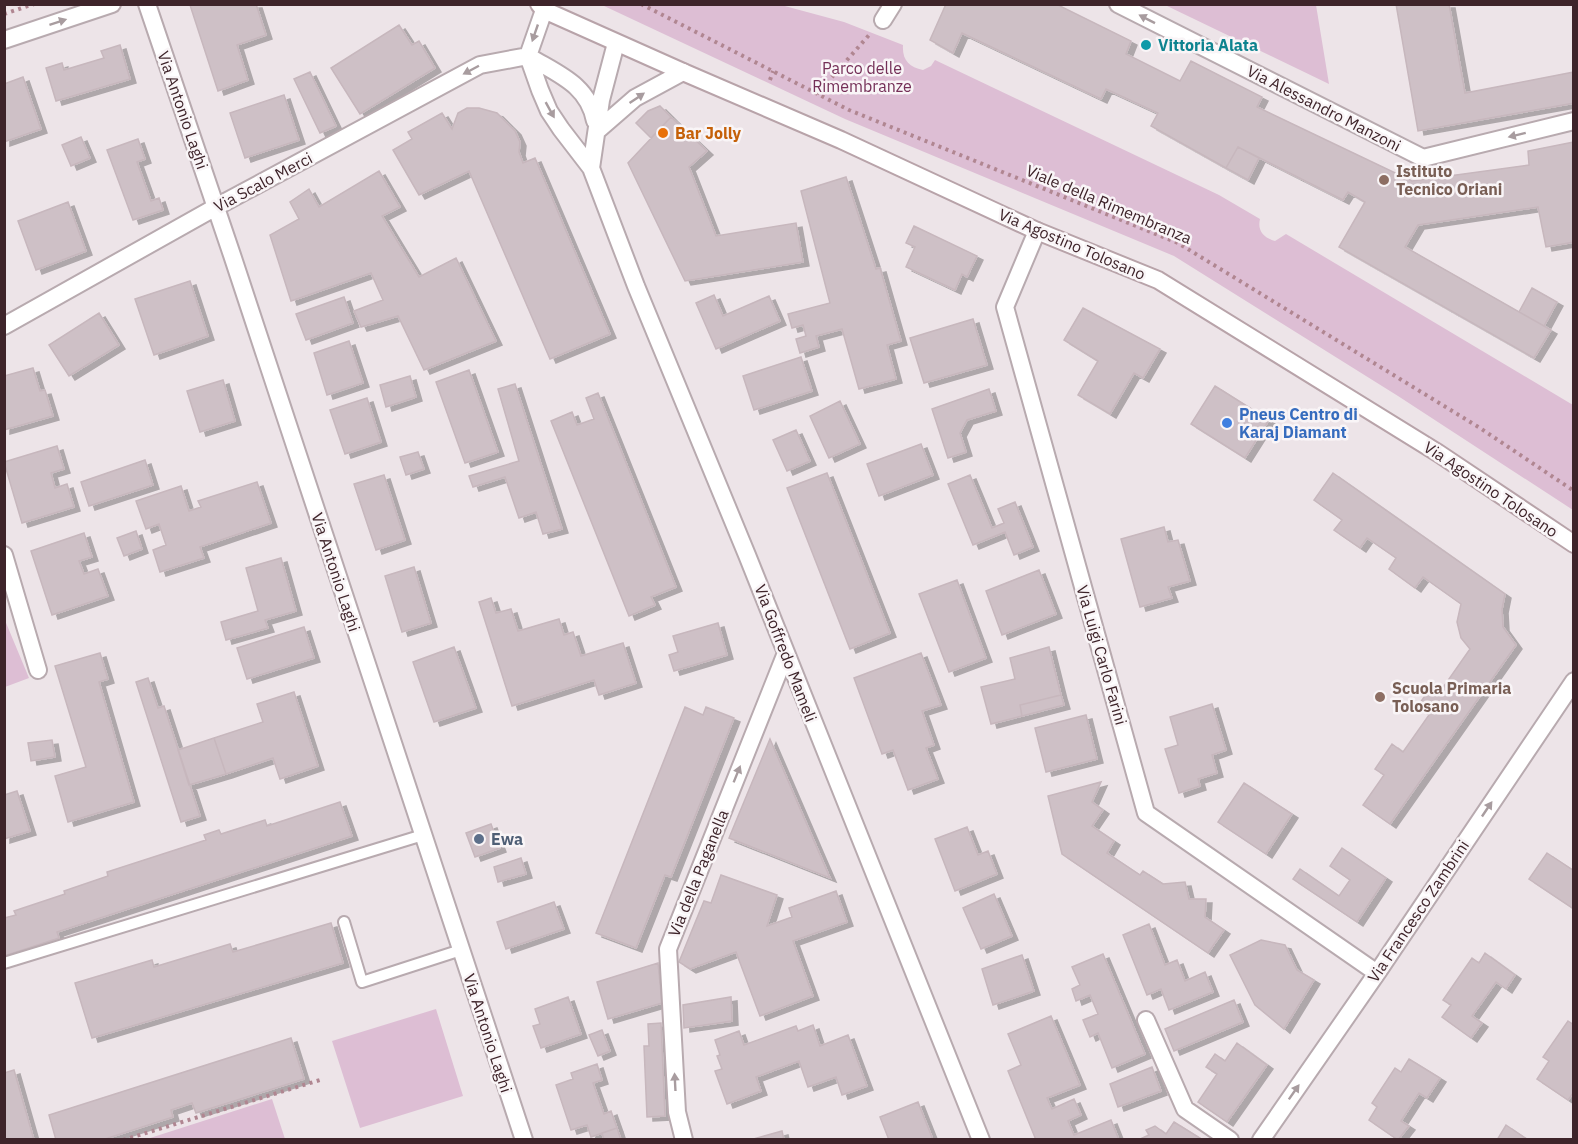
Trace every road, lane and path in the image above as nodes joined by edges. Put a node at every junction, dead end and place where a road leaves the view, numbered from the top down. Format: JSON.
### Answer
{"nodes":[{"id":1,"x":34,"y":4,"type":"edge"},
{"id":2,"x":112,"y":4,"type":"edge"},
{"id":3,"x":147,"y":4,"type":"edge"},
{"id":4,"x":641,"y":4,"type":"edge"},
{"id":5,"x":893,"y":4,"type":"edge"},
{"id":6,"x":1118,"y":4,"type":"edge"},
{"id":7,"x":541,"y":7,"type":"edge"},
{"id":8,"x":4,"y":14,"type":"edge"},
{"id":9,"x":883,"y":20,"type":"joint"},
{"id":10,"x":4,"y":40,"type":"edge"},
{"id":11,"x":616,"y":43,"type":"junction"},
{"id":12,"x":528,"y":56,"type":"junction"},
{"id":13,"x":773,"y":71,"type":"junction"},
{"id":14,"x":682,"y":72,"type":"junction"},
{"id":15,"x":770,"y":80,"type":"dead end"},
{"id":16,"x":817,"y":94,"type":"junction"},
{"id":17,"x":1574,"y":121,"type":"edge"},
{"id":18,"x":597,"y":131,"type":"junction"},
{"id":19,"x":591,"y":168,"type":"junction"},
{"id":20,"x":216,"y":207,"type":"junction"},
{"id":21,"x":1037,"y":231,"type":"junction"},
{"id":22,"x":4,"y":326,"type":"edge"},
{"id":23,"x":1574,"y":491,"type":"edge"},
{"id":24,"x":1574,"y":544,"type":"edge"},
{"id":25,"x":4,"y":555,"type":"edge"},
{"id":26,"x":786,"y":653,"type":"junction"},
{"id":27,"x":38,"y":670,"type":"dead end"},
{"id":28,"x":1574,"y":681,"type":"edge"},
{"id":29,"x":423,"y":835,"type":"junction"},
{"id":30,"x":344,"y":922,"type":"dead end"},
{"id":31,"x":461,"y":950,"type":"junction"},
{"id":32,"x":4,"y":963,"type":"edge"},
{"id":33,"x":1377,"y":973,"type":"junction"},
{"id":34,"x":1146,"y":1020,"type":"dead end"},
{"id":35,"x":320,"y":1080,"type":"dead end"},
{"id":36,"x":123,"y":1140,"type":"edge"},
{"id":37,"x":524,"y":1140,"type":"edge"},
{"id":38,"x":684,"y":1140,"type":"edge"},
{"id":39,"x":981,"y":1140,"type":"edge"},
{"id":40,"x":1230,"y":1140,"type":"edge"},
{"id":41,"x":1261,"y":1140,"type":"edge"}],
"edges":[{"from":1,"to":8,"type":"path"},
{"from":10,"to":2,"type":"street","one_way":true},
{"from":3,"to":20,"type":"street","name":"Via Antonio Laghi"},
{"from":4,"to":13,"type":"path","name":"Viale della Rimembranza"},
{"from":5,"to":9,"type":"street"},
{"from":17,"to":6,"type":"street","name":"Via Alessandro Manzoni","one_way":true},
{"from":7,"to":11,"type":"street","name":"Via Agostino Tolosano"},
{"from":7,"to":12,"type":"street","one_way":true},
{"from":9,"to":16,"type":"path"},
{"from":11,"to":14,"type":"street","name":"Via Agostino Tolosano"},
{"from":11,"to":18,"type":"street"},
{"from":12,"to":18,"type":"street"},
{"from":12,"to":19,"type":"street","name":"Via Goffredo Mameli","one_way":true},
{"from":12,"to":20,"type":"street","name":"Via Scalo Merci","one_way":true},
{"from":13,"to":15,"type":"path"},
{"from":13,"to":16,"type":"path","name":"Viale della Rimembranza"},
{"from":18,"to":14,"type":"street","one_way":true},
{"from":14,"to":21,"type":"street","name":"Via Agostino Tolosano"},
{"from":16,"to":23,"type":"path","name":"Viale della Rimembranza"},
{"from":18,"to":19,"type":"street"},
{"from":19,"to":26,"type":"street","name":"Via Goffredo Mameli"},
{"from":20,"to":22,"type":"street","name":"Via Scalo Merci"},
{"from":20,"to":29,"type":"street","name":"Via Antonio Laghi"},
{"from":21,"to":24,"type":"street","name":"Via Agostino Tolosano"},
{"from":21,"to":33,"type":"street","name":"Via Luigi Carlo Farini"},
{"from":25,"to":27,"type":"street"},
{"from":38,"to":26,"type":"street","name":"Via della Paganella","one_way":true},
{"from":26,"to":39,"type":"street","name":"Via Goffredo Mameli"},
{"from":33,"to":28,"type":"street","name":"Via Francesco Zambrini","one_way":true},
{"from":29,"to":31,"type":"street","name":"Via Antonio Laghi"},
{"from":29,"to":32,"type":"lane"},
{"from":30,"to":31,"type":"lane"},
{"from":31,"to":37,"type":"street","name":"Via Antonio Laghi"},
{"from":41,"to":33,"type":"street","name":"Via Francesco Zambrini","one_way":true},
{"from":34,"to":40,"type":"street"},
{"from":35,"to":36,"type":"path"}]}
